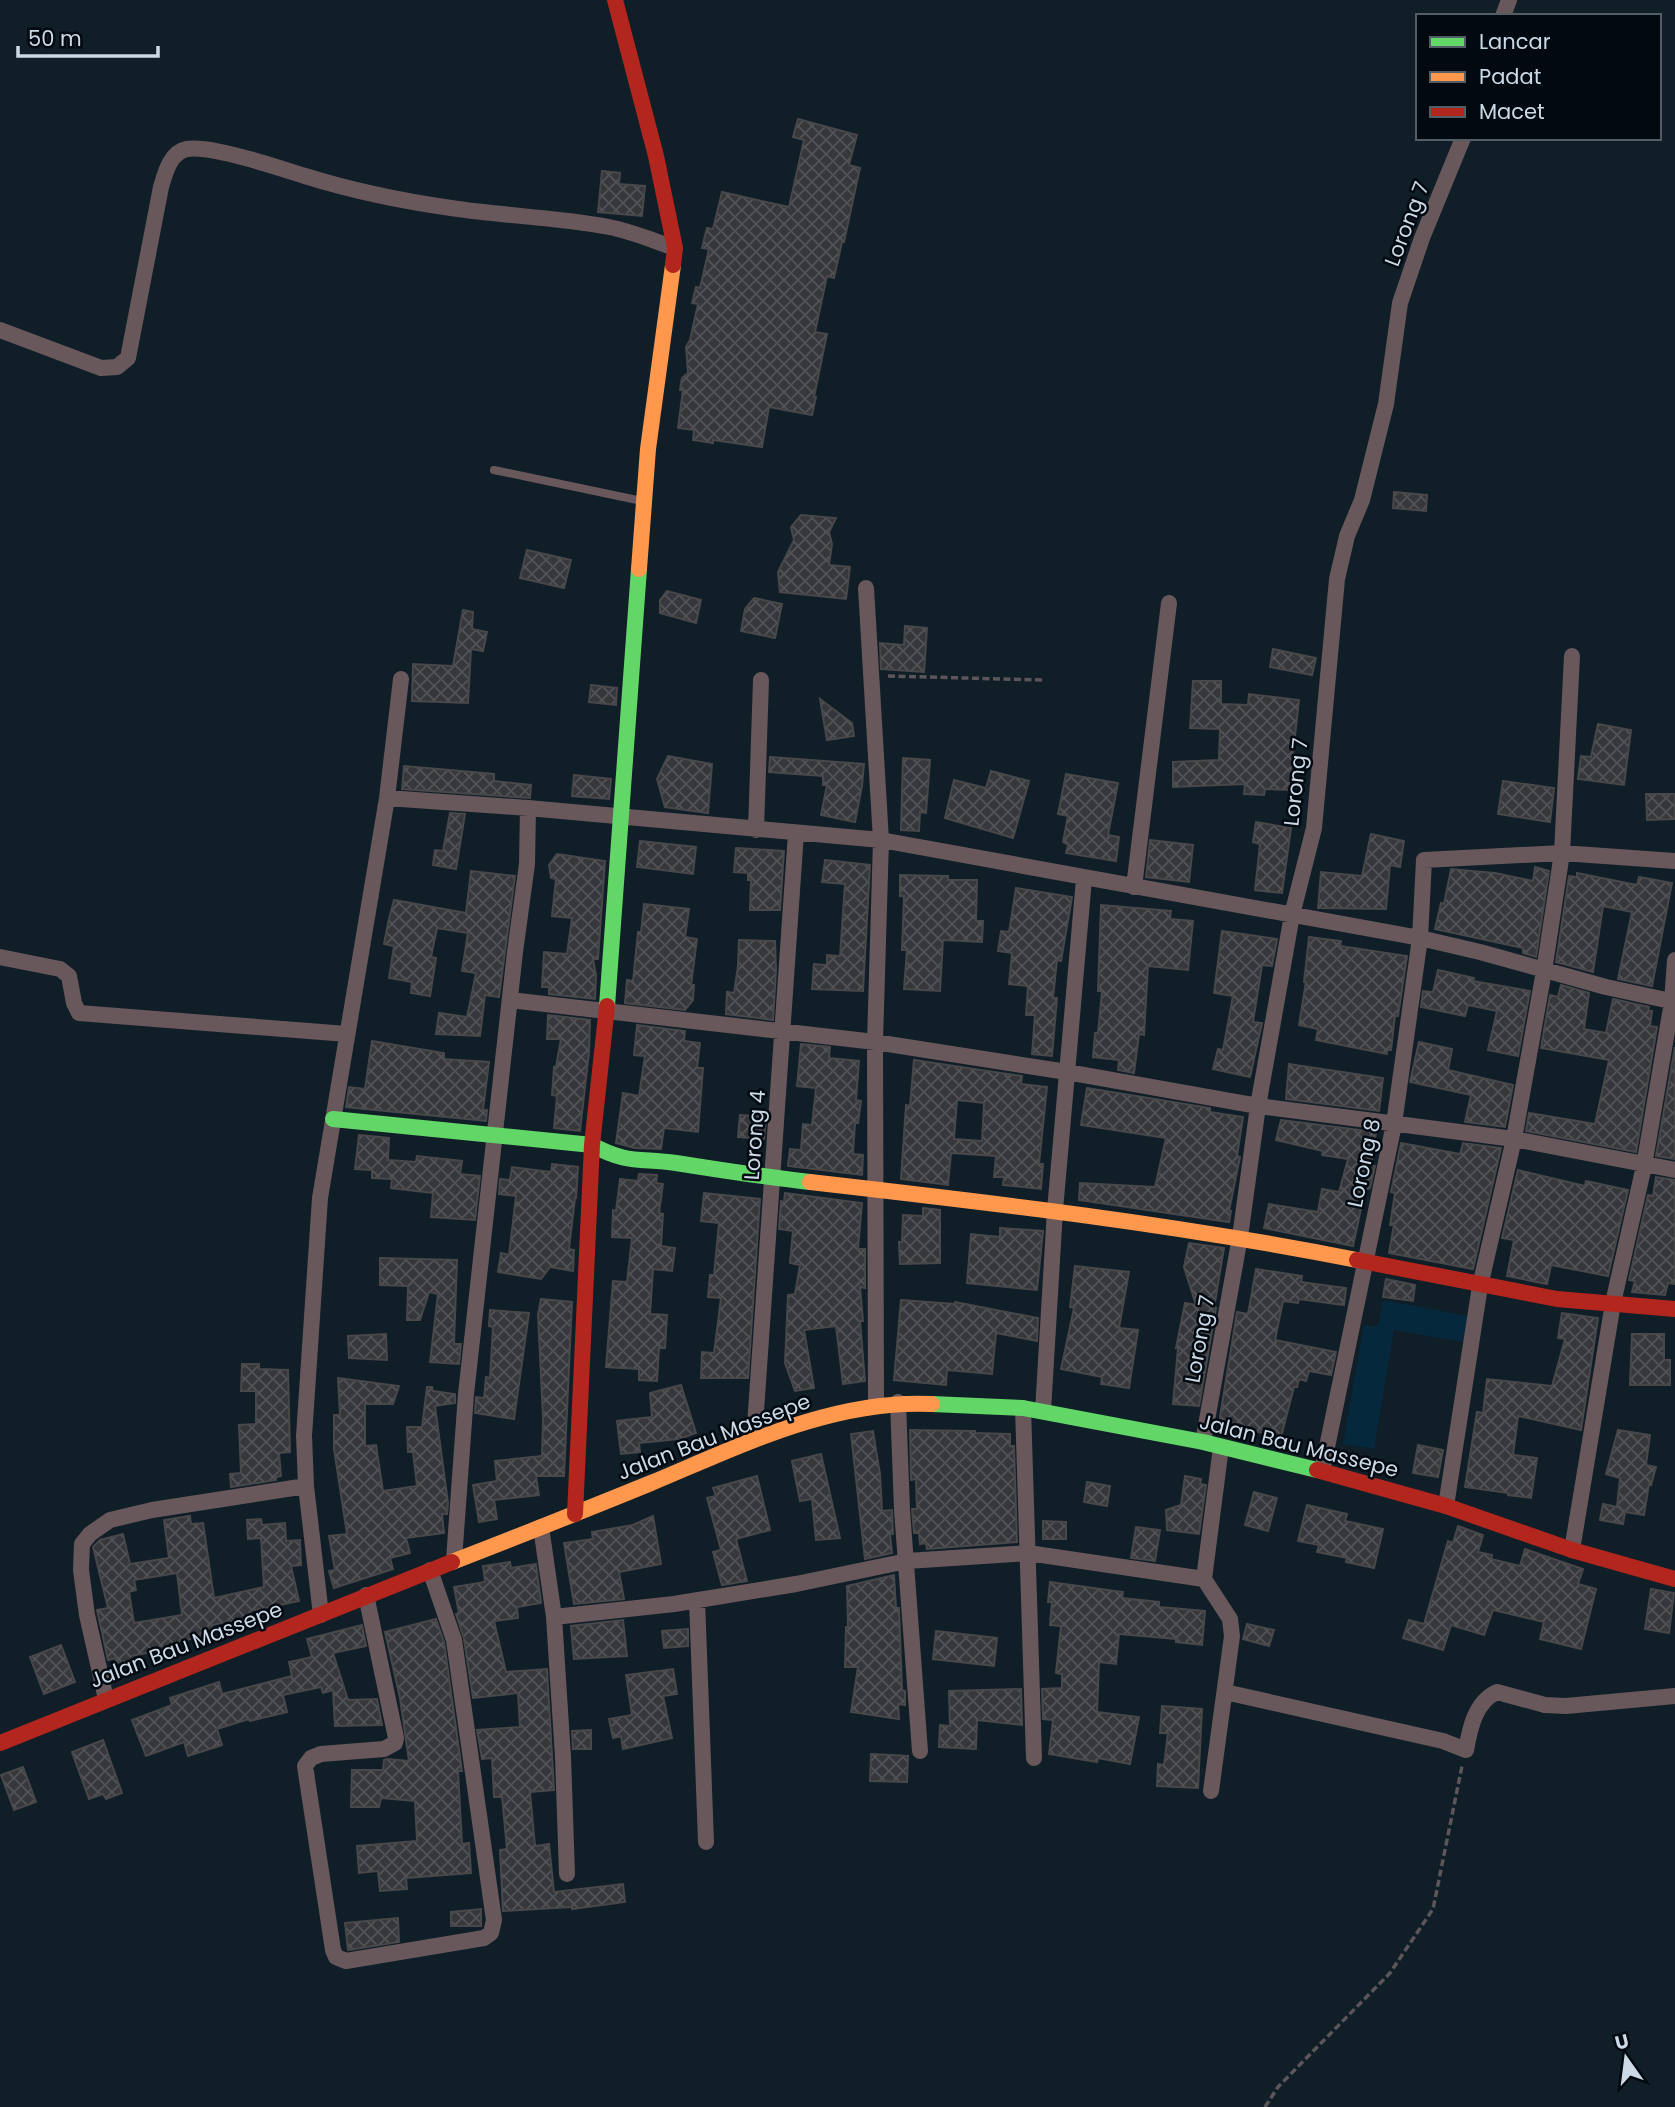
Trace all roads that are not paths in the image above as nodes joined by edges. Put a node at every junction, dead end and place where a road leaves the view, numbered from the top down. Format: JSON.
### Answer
{"nodes":[{"id":1,"x":615,"y":0,"type":"edge"},
{"id":2,"x":1462,"y":140,"type":"edge"},
{"id":3,"x":675,"y":248,"type":"junction"},
{"id":4,"x":0,"y":330,"type":"edge"},
{"id":5,"x":494,"y":470,"type":"dead end"},
{"id":6,"x":645,"y":502,"type":"junction"},
{"id":7,"x":866,"y":588,"type":"dead end"},
{"id":8,"x":1169,"y":603,"type":"dead end"},
{"id":9,"x":1572,"y":656,"type":"dead end"},
{"id":10,"x":401,"y":679,"type":"dead end"},
{"id":11,"x":761,"y":680,"type":"dead end"},
{"id":12,"x":387,"y":798,"type":"junction"},
{"id":13,"x":528,"y":808,"type":"junction"},
{"id":14,"x":621,"y":817,"type":"junction"},
{"id":15,"x":756,"y":830,"type":"junction"},
{"id":16,"x":796,"y":833,"type":"junction"},
{"id":17,"x":881,"y":841,"type":"junction"},
{"id":18,"x":1562,"y":853,"type":"junction"},
{"id":19,"x":1675,"y":861,"type":"edge"},
{"id":20,"x":1084,"y":879,"type":"junction"},
{"id":21,"x":1134,"y":887,"type":"junction"},
{"id":22,"x":1293,"y":915,"type":"junction"},
{"id":23,"x":1420,"y":938,"type":"junction"},
{"id":24,"x":0,"y":957,"type":"edge"},
{"id":25,"x":1675,"y":960,"type":"edge"},
{"id":26,"x":1544,"y":971,"type":"junction"},
{"id":27,"x":510,"y":1000,"type":"junction"},
{"id":28,"x":1674,"y":1002,"type":"edge"},
{"id":29,"x":607,"y":1011,"type":"junction"},
{"id":30,"x":784,"y":1030,"type":"junction"},
{"id":31,"x":346,"y":1034,"type":"junction"},
{"id":32,"x":875,"y":1042,"type":"junction"},
{"id":33,"x":1067,"y":1072,"type":"junction"},
{"id":34,"x":1258,"y":1106,"type":"junction"},
{"id":35,"x":332,"y":1119,"type":"junction"},
{"id":36,"x":1394,"y":1124,"type":"junction"},
{"id":37,"x":494,"y":1136,"type":"junction"},
{"id":38,"x":1514,"y":1139,"type":"junction"},
{"id":39,"x":592,"y":1145,"type":"junction"},
{"id":40,"x":1644,"y":1166,"type":"junction"},
{"id":41,"x":1675,"y":1170,"type":"edge"},
{"id":42,"x":773,"y":1178,"type":"junction"},
{"id":43,"x":876,"y":1190,"type":"junction"},
{"id":44,"x":1055,"y":1210,"type":"junction"},
{"id":45,"x":1240,"y":1237,"type":"junction"},
{"id":46,"x":1365,"y":1261,"type":"junction"},
{"id":47,"x":1480,"y":1286,"type":"junction"},
{"id":48,"x":1613,"y":1303,"type":"junction"},
{"id":49,"x":1675,"y":1310,"type":"edge"},
{"id":50,"x":898,"y":1402,"type":"junction"},
{"id":51,"x":876,"y":1405,"type":"junction"},
{"id":52,"x":1023,"y":1408,"type":"junction"},
{"id":53,"x":1042,"y":1412,"type":"junction"},
{"id":54,"x":754,"y":1440,"type":"junction"},
{"id":55,"x":1203,"y":1442,"type":"junction"},
{"id":56,"x":1221,"y":1447,"type":"junction"},
{"id":57,"x":1322,"y":1471,"type":"junction"},
{"id":58,"x":306,"y":1486,"type":"junction"},
{"id":59,"x":1446,"y":1506,"type":"junction"},
{"id":60,"x":575,"y":1514,"type":"junction"},
{"id":61,"x":541,"y":1527,"type":"junction"},
{"id":62,"x":1573,"y":1549,"type":"junction"},
{"id":63,"x":1028,"y":1553,"type":"junction"},
{"id":64,"x":454,"y":1560,"type":"junction"},
{"id":65,"x":907,"y":1561,"type":"junction"},
{"id":66,"x":430,"y":1570,"type":"junction"},
{"id":67,"x":1204,"y":1579,"type":"junction"},
{"id":68,"x":1675,"y":1579,"type":"edge"},
{"id":69,"x":366,"y":1595,"type":"junction"},
{"id":70,"x":697,"y":1600,"type":"junction"},
{"id":71,"x":321,"y":1615,"type":"junction"},
{"id":72,"x":554,"y":1617,"type":"junction"},
{"id":73,"x":1225,"y":1692,"type":"junction"},
{"id":74,"x":1675,"y":1696,"type":"edge"},
{"id":75,"x":106,"y":1699,"type":"junction"},
{"id":76,"x":0,"y":1742,"type":"edge"},
{"id":77,"x":920,"y":1751,"type":"dead end"},
{"id":78,"x":1034,"y":1758,"type":"dead end"},
{"id":79,"x":1211,"y":1791,"type":"dead end"},
{"id":80,"x":706,"y":1842,"type":"dead end"},
{"id":81,"x":568,"y":1874,"type":"dead end"}],
"edges":[{"from":1,"to":3,"type":"street"},
{"from":2,"to":22,"type":"street","name":"Lorong 7"},
{"from":3,"to":4,"type":"street"},
{"from":3,"to":6,"type":"street"},
{"from":5,"to":6,"type":"lane"},
{"from":6,"to":14,"type":"street"},
{"from":7,"to":17,"type":"street"},
{"from":8,"to":21,"type":"street"},
{"from":9,"to":18,"type":"street"},
{"from":10,"to":12,"type":"street"},
{"from":11,"to":15,"type":"street"},
{"from":12,"to":13,"type":"street"},
{"from":12,"to":31,"type":"street"},
{"from":13,"to":14,"type":"street"},
{"from":13,"to":27,"type":"street"},
{"from":14,"to":15,"type":"street"},
{"from":14,"to":29,"type":"street"},
{"from":15,"to":16,"type":"street"},
{"from":16,"to":17,"type":"street"},
{"from":16,"to":30,"type":"street","name":"Lorong 4"},
{"from":17,"to":20,"type":"street"},
{"from":17,"to":32,"type":"street"},
{"from":18,"to":19,"type":"street"},
{"from":18,"to":23,"type":"street","name":"Lorong 8"},
{"from":18,"to":26,"type":"street"},
{"from":20,"to":21,"type":"street"},
{"from":20,"to":33,"type":"street"},
{"from":21,"to":22,"type":"street"},
{"from":22,"to":23,"type":"street"},
{"from":22,"to":34,"type":"street","name":"Lorong 7"},
{"from":23,"to":26,"type":"street"},
{"from":23,"to":36,"type":"street","name":"Lorong 8"},
{"from":24,"to":31,"type":"street"},
{"from":25,"to":28,"type":"street"},
{"from":26,"to":28,"type":"street"},
{"from":26,"to":38,"type":"street"},
{"from":27,"to":29,"type":"street"},
{"from":27,"to":37,"type":"street"},
{"from":28,"to":40,"type":"street"},
{"from":29,"to":30,"type":"street"},
{"from":29,"to":39,"type":"street"},
{"from":30,"to":32,"type":"street"},
{"from":30,"to":42,"type":"street","name":"Lorong 4"},
{"from":31,"to":35,"type":"street"},
{"from":32,"to":33,"type":"street"},
{"from":32,"to":43,"type":"street"},
{"from":33,"to":34,"type":"street"},
{"from":33,"to":44,"type":"street"},
{"from":34,"to":36,"type":"street"},
{"from":34,"to":45,"type":"street","name":"Lorong 7"},
{"from":35,"to":37,"type":"street"},
{"from":35,"to":58,"type":"street"},
{"from":36,"to":38,"type":"street"},
{"from":36,"to":46,"type":"street","name":"Lorong 8"},
{"from":37,"to":39,"type":"street"},
{"from":37,"to":64,"type":"street"},
{"from":38,"to":40,"type":"street"},
{"from":38,"to":47,"type":"street"},
{"from":39,"to":42,"type":"street"},
{"from":39,"to":60,"type":"street"},
{"from":40,"to":41,"type":"street"},
{"from":40,"to":48,"type":"street"},
{"from":42,"to":43,"type":"street"},
{"from":42,"to":54,"type":"street","name":"Lorong 4"},
{"from":43,"to":44,"type":"street"},
{"from":43,"to":51,"type":"street"},
{"from":44,"to":45,"type":"street"},
{"from":44,"to":53,"type":"street"},
{"from":45,"to":46,"type":"street"},
{"from":45,"to":55,"type":"street","name":"Lorong 7"},
{"from":46,"to":47,"type":"street"},
{"from":46,"to":57,"type":"street","name":"Lorong 8"},
{"from":47,"to":48,"type":"street"},
{"from":47,"to":59,"type":"street"},
{"from":48,"to":49,"type":"street"},
{"from":48,"to":62,"type":"street"},
{"from":50,"to":51,"type":"street","name":"Jalan Bau Massepe"},
{"from":50,"to":52,"type":"street","name":"Jalan Bau Massepe"},
{"from":50,"to":65,"type":"street"},
{"from":51,"to":54,"type":"street","name":"Jalan Bau Massepe"},
{"from":52,"to":53,"type":"street","name":"Jalan Bau Massepe"},
{"from":52,"to":63,"type":"street"},
{"from":53,"to":55,"type":"street","name":"Jalan Bau Massepe"},
{"from":54,"to":60,"type":"street","name":"Jalan Bau Massepe"},
{"from":55,"to":56,"type":"street","name":"Jalan Bau Massepe"},
{"from":56,"to":57,"type":"street","name":"Jalan Bau Massepe"},
{"from":56,"to":67,"type":"street"},
{"from":57,"to":59,"type":"street","name":"Jalan Bau Massepe"},
{"from":58,"to":71,"type":"street"},
{"from":58,"to":75,"type":"street"},
{"from":59,"to":62,"type":"street","name":"Jalan Bau Massepe"},
{"from":60,"to":61,"type":"street","name":"Jalan Bau Massepe"},
{"from":61,"to":64,"type":"street","name":"Jalan Bau Massepe"},
{"from":61,"to":72,"type":"street"},
{"from":62,"to":68,"type":"street","name":"Jalan Bau Massepe"},
{"from":63,"to":65,"type":"street"},
{"from":63,"to":67,"type":"street"},
{"from":63,"to":78,"type":"street"},
{"from":64,"to":66,"type":"street","name":"Jalan Bau Massepe"},
{"from":65,"to":70,"type":"street"},
{"from":65,"to":77,"type":"street"},
{"from":66,"to":69,"type":"street","name":"Jalan Bau Massepe"},
{"from":66,"to":69,"type":"street"},
{"from":67,"to":73,"type":"street"},
{"from":69,"to":71,"type":"street","name":"Jalan Bau Massepe"},
{"from":70,"to":72,"type":"street"},
{"from":70,"to":80,"type":"street"},
{"from":71,"to":75,"type":"street","name":"Jalan Bau Massepe"},
{"from":72,"to":81,"type":"street"},
{"from":73,"to":74,"type":"street"},
{"from":73,"to":79,"type":"street"},
{"from":75,"to":76,"type":"street","name":"Jalan Bau Massepe"}]}
